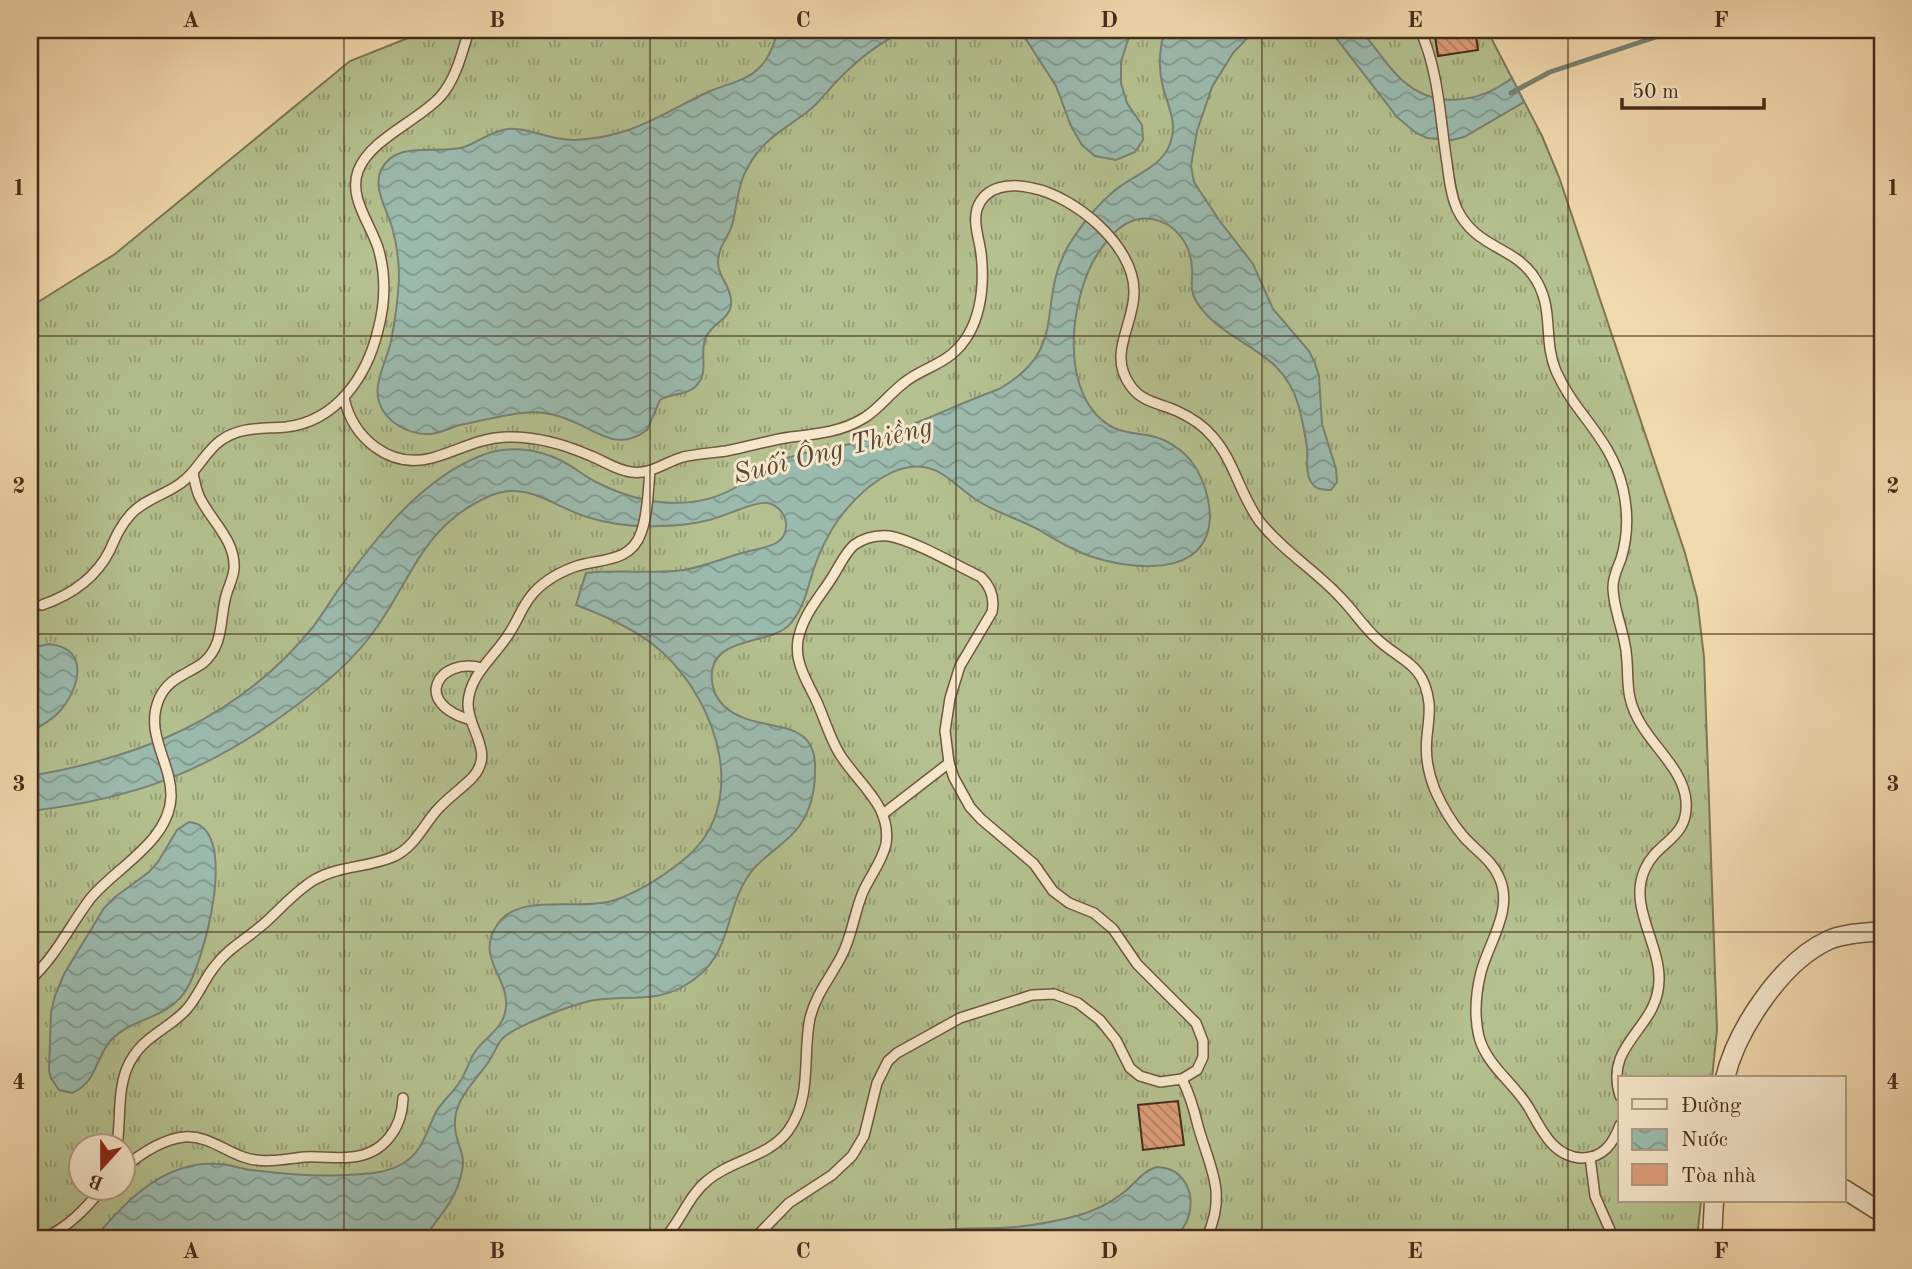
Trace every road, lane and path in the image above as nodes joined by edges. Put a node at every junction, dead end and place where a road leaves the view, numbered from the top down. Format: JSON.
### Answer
{"nodes":[{"id":1,"x":469,"y":30,"type":"edge"},
{"id":2,"x":1420,"y":30,"type":"edge"},
{"id":3,"x":344,"y":398,"type":"junction"},
{"id":4,"x":650,"y":471,"type":"junction"},
{"id":5,"x":193,"y":473,"type":"junction"},
{"id":6,"x":42,"y":605,"type":"dead end"},
{"id":7,"x":482,"y":668,"type":"junction"},
{"id":8,"x":471,"y":720,"type":"junction"},
{"id":9,"x":949,"y":763,"type":"junction"},
{"id":10,"x":883,"y":814,"type":"junction"},
{"id":11,"x":1882,"y":931,"type":"edge"},
{"id":12,"x":30,"y":980,"type":"edge"},
{"id":13,"x":1726,"y":1076,"type":"edge"},
{"id":14,"x":1182,"y":1079,"type":"junction"},
{"id":15,"x":1618,"y":1086,"type":"edge"},
{"id":16,"x":403,"y":1098,"type":"dead end"},
{"id":17,"x":1618,"y":1129,"type":"edge"},
{"id":18,"x":118,"y":1132,"type":"edge"},
{"id":19,"x":1590,"y":1157,"type":"junction"},
{"id":20,"x":136,"y":1159,"type":"edge"},
{"id":21,"x":1846,"y":1190,"type":"edge"},
{"id":22,"x":91,"y":1202,"type":"edge"},
{"id":23,"x":1714,"y":1202,"type":"edge"},
{"id":24,"x":1882,"y":1213,"type":"edge"},
{"id":25,"x":42,"y":1239,"type":"edge"},
{"id":26,"x":664,"y":1239,"type":"edge"},
{"id":27,"x":754,"y":1239,"type":"edge"},
{"id":28,"x":1206,"y":1239,"type":"edge"},
{"id":29,"x":1614,"y":1239,"type":"edge"},
{"id":30,"x":1712,"y":1239,"type":"edge"}],
"edges":[{"from":1,"to":3,"type":"lane"},
{"from":2,"to":15,"type":"lane"},
{"from":3,"to":4,"type":"lane"},
{"from":3,"to":5,"type":"lane"},
{"from":4,"to":7,"type":"lane"},
{"from":4,"to":19,"type":"lane"},
{"from":5,"to":6,"type":"lane"},
{"from":5,"to":12,"type":"lane"},
{"from":7,"to":8,"type":"lane"},
{"from":7,"to":8,"type":"lane"},
{"from":8,"to":18,"type":"lane"},
{"from":9,"to":10,"type":"lane"},
{"from":9,"to":10,"type":"lane"},
{"from":9,"to":14,"type":"lane"},
{"from":10,"to":26,"type":"lane"},
{"from":11,"to":13,"type":"street"},
{"from":14,"to":27,"type":"lane"},
{"from":14,"to":28,"type":"lane"},
{"from":16,"to":20,"type":"lane"},
{"from":17,"to":19,"type":"lane"},
{"from":19,"to":29,"type":"lane"},
{"from":21,"to":24,"type":"street"},
{"from":22,"to":25,"type":"lane"},
{"from":23,"to":30,"type":"street"}]}
